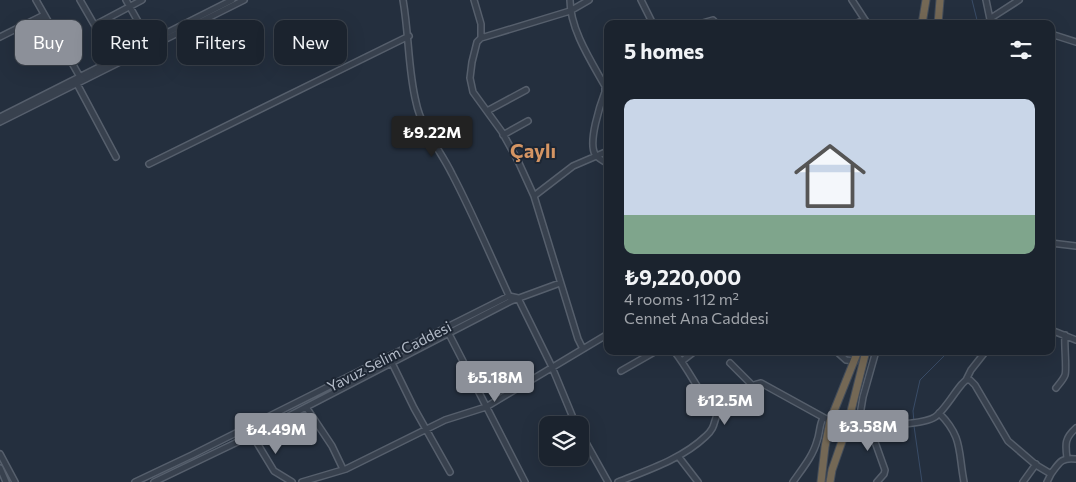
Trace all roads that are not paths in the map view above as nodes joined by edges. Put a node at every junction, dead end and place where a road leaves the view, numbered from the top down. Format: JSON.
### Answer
{"nodes":[{"id":1,"x":36,"y":0,"type":"edge"},
{"id":2,"x":80,"y":0,"type":"edge"},
{"id":3,"x":126,"y":0,"type":"edge"},
{"id":4,"x":142,"y":0,"type":"edge"},
{"id":5,"x":232,"y":0,"type":"edge"},
{"id":6,"x":244,"y":0,"type":"edge"},
{"id":7,"x":404,"y":0,"type":"edge"},
{"id":8,"x":474,"y":0,"type":"edge"},
{"id":9,"x":570,"y":0,"type":"edge"},
{"id":10,"x":589,"y":0,"type":"edge"},
{"id":11,"x":641,"y":0,"type":"edge"},
{"id":12,"x":852,"y":0,"type":"edge"},
{"id":13,"x":926,"y":0,"type":"edge"},
{"id":14,"x":940,"y":0,"type":"edge"},
{"id":15,"x":986,"y":0,"type":"edge"},
{"id":16,"x":1019,"y":0,"type":"edge"},
{"id":17,"x":129,"y":7,"type":"junction"},
{"id":18,"x":570,"y":10,"type":"junction"},
{"id":19,"x":44,"y":15,"type":"junction"},
{"id":20,"x":92,"y":20,"type":"edge"},
{"id":21,"x":104,"y":20,"type":"edge"},
{"id":22,"x":137,"y":20,"type":"edge"},
{"id":23,"x":651,"y":20,"type":"edge"},
{"id":24,"x":866,"y":20,"type":"edge"},
{"id":25,"x":923,"y":20,"type":"edge"},
{"id":26,"x":938,"y":20,"type":"edge"},
{"id":27,"x":991,"y":20,"type":"edge"},
{"id":28,"x":992,"y":20,"type":"edge"},
{"id":29,"x":167,"y":32,"type":"edge"},
{"id":30,"x":1055,"y":35,"type":"edge"},
{"id":31,"x":409,"y":36,"type":"junction"},
{"id":32,"x":0,"y":37,"type":"edge"},
{"id":33,"x":480,"y":38,"type":"junction"},
{"id":34,"x":1076,"y":42,"type":"edge"},
{"id":35,"x":103,"y":65,"type":"edge"},
{"id":36,"x":77,"y":80,"type":"junction"},
{"id":37,"x":604,"y":84,"type":"edge"},
{"id":38,"x":526,"y":90,"type":"dead end"},
{"id":39,"x":604,"y":98,"type":"edge"},
{"id":40,"x":487,"y":111,"type":"junction"},
{"id":41,"x":0,"y":116,"type":"edge"},
{"id":42,"x":528,"y":121,"type":"dead end"},
{"id":43,"x":0,"y":122,"type":"edge"},
{"id":44,"x":504,"y":136,"type":"junction"},
{"id":45,"x":604,"y":153,"type":"edge"},
{"id":46,"x":596,"y":156,"type":"junction"},
{"id":47,"x":116,"y":157,"type":"dead end"},
{"id":48,"x":604,"y":161,"type":"edge"},
{"id":49,"x":149,"y":164,"type":"dead end"},
{"id":50,"x":534,"y":196,"type":"junction"},
{"id":51,"x":1055,"y":243,"type":"edge"},
{"id":52,"x":1076,"y":246,"type":"edge"},
{"id":53,"x":560,"y":283,"type":"junction"},
{"id":54,"x":510,"y":298,"type":"junction"},
{"id":55,"x":518,"y":298,"type":"junction"},
{"id":56,"x":1055,"y":331,"type":"edge"},
{"id":57,"x":449,"y":334,"type":"junction"},
{"id":58,"x":1065,"y":335,"type":"junction"},
{"id":59,"x":604,"y":336,"type":"edge"},
{"id":60,"x":1076,"y":340,"type":"edge"},
{"id":61,"x":583,"y":349,"type":"junction"},
{"id":62,"x":649,"y":355,"type":"edge"},
{"id":63,"x":677,"y":355,"type":"edge"},
{"id":64,"x":689,"y":355,"type":"edge"},
{"id":65,"x":840,"y":355,"type":"edge"},
{"id":66,"x":857,"y":355,"type":"edge"},
{"id":67,"x":865,"y":355,"type":"edge"},
{"id":68,"x":875,"y":355,"type":"edge"},
{"id":69,"x":983,"y":355,"type":"edge"},
{"id":70,"x":682,"y":361,"type":"junction"},
{"id":71,"x":855,"y":361,"type":"junction"},
{"id":72,"x":392,"y":363,"type":"junction"},
{"id":73,"x":730,"y":363,"type":"dead end"},
{"id":74,"x":552,"y":367,"type":"junction"},
{"id":75,"x":621,"y":371,"type":"dead end"},
{"id":76,"x":966,"y":380,"type":"junction"},
{"id":77,"x":752,"y":385,"type":"junction"},
{"id":78,"x":1056,"y":388,"type":"dead end"},
{"id":79,"x":306,"y":407,"type":"junction"},
{"id":80,"x":486,"y":407,"type":"junction"},
{"id":81,"x":939,"y":413,"type":"junction"},
{"id":82,"x":717,"y":415,"type":"junction"},
{"id":83,"x":572,"y":416,"type":"edge"},
{"id":84,"x":823,"y":418,"type":"junction"},
{"id":85,"x":831,"y":421,"type":"junction"},
{"id":86,"x":847,"y":427,"type":"junction"},
{"id":87,"x":858,"y":427,"type":"junction"},
{"id":88,"x":873,"y":427,"type":"junction"},
{"id":89,"x":248,"y":428,"type":"junction"},
{"id":90,"x":1076,"y":428,"type":"edge"},
{"id":91,"x":426,"y":430,"type":"junction"},
{"id":92,"x":252,"y":435,"type":"junction"},
{"id":93,"x":589,"y":448,"type":"edge"},
{"id":94,"x":0,"y":454,"type":"edge"},
{"id":95,"x":678,"y":456,"type":"junction"},
{"id":96,"x":1067,"y":458,"type":"junction"},
{"id":97,"x":1076,"y":459,"type":"edge"},
{"id":98,"x":1036,"y":464,"type":"junction"},
{"id":99,"x":0,"y":468,"type":"edge"},
{"id":100,"x":343,"y":470,"type":"junction"},
{"id":101,"x":450,"y":472,"type":"dead end"},
{"id":102,"x":1052,"y":474,"type":"junction"},
{"id":103,"x":166,"y":480,"type":"edge"},
{"id":104,"x":6,"y":482,"type":"edge"},
{"id":105,"x":15,"y":482,"type":"edge"},
{"id":106,"x":135,"y":482,"type":"edge"},
{"id":107,"x":154,"y":482,"type":"edge"},
{"id":108,"x":292,"y":482,"type":"edge"},
{"id":109,"x":302,"y":482,"type":"edge"},
{"id":110,"x":525,"y":482,"type":"edge"},
{"id":111,"x":608,"y":482,"type":"edge"},
{"id":112,"x":618,"y":482,"type":"edge"},
{"id":113,"x":698,"y":482,"type":"edge"},
{"id":114,"x":793,"y":482,"type":"edge"},
{"id":115,"x":821,"y":482,"type":"edge"},
{"id":116,"x":830,"y":482,"type":"edge"},
{"id":117,"x":877,"y":482,"type":"edge"},
{"id":118,"x":964,"y":482,"type":"edge"},
{"id":119,"x":1023,"y":482,"type":"edge"},
{"id":120,"x":1047,"y":482,"type":"edge"}],
"edges":[{"from":1,"to":19,"type":"street"},
{"from":2,"to":20,"type":"street"},
{"from":3,"to":17,"type":"street"},
{"from":4,"to":17,"type":"street"},
{"from":5,"to":29,"type":"street"},
{"from":6,"to":36,"type":"street"},
{"from":7,"to":31,"type":"street"},
{"from":8,"to":33,"type":"street"},
{"from":9,"to":18,"type":"street"},
{"from":10,"to":18,"type":"street"},
{"from":11,"to":23,"type":"street"},
{"from":12,"to":24,"type":"street"},
{"from":13,"to":25,"type":"highway"},
{"from":14,"to":26,"type":"highway"},
{"from":15,"to":27,"type":"street"},
{"from":16,"to":28,"type":"street"},
{"from":17,"to":21,"type":"street"},
{"from":17,"to":22,"type":"street"},
{"from":18,"to":33,"type":"street"},
{"from":18,"to":37,"type":"street"},
{"from":19,"to":32,"type":"street"},
{"from":19,"to":36,"type":"street"},
{"from":30,"to":34,"type":"street"},
{"from":31,"to":49,"type":"street"},
{"from":31,"to":54,"type":"street"},
{"from":33,"to":40,"type":"street"},
{"from":35,"to":36,"type":"street"},
{"from":36,"to":41,"type":"street"},
{"from":36,"to":43,"type":"street"},
{"from":36,"to":47,"type":"street"},
{"from":38,"to":40,"type":"street"},
{"from":39,"to":46,"type":"street"},
{"from":40,"to":44,"type":"street"},
{"from":42,"to":44,"type":"street"},
{"from":44,"to":50,"type":"street"},
{"from":45,"to":46,"type":"street"},
{"from":46,"to":48,"type":"street"},
{"from":46,"to":50,"type":"street"},
{"from":50,"to":53,"type":"street"},
{"from":51,"to":52,"type":"street"},
{"from":53,"to":55,"type":"street"},
{"from":53,"to":61,"type":"street"},
{"from":54,"to":55,"type":"street"},
{"from":54,"to":57,"type":"street","name":"Yavuz Selim Caddesi"},
{"from":54,"to":89,"type":"street","name":"Yavuz Selim Caddesi"},
{"from":55,"to":74,"type":"street"},
{"from":56,"to":58,"type":"street"},
{"from":57,"to":72,"type":"street","name":"Yavuz Selim Caddesi"},
{"from":57,"to":80,"type":"street"},
{"from":58,"to":60,"type":"street"},
{"from":58,"to":78,"type":"street"},
{"from":59,"to":61,"type":"street"},
{"from":61,"to":74,"type":"street"},
{"from":62,"to":75,"type":"street"},
{"from":63,"to":70,"type":"street"},
{"from":64,"to":70,"type":"street"},
{"from":65,"to":71,"type":"street"},
{"from":66,"to":71,"type":"highway"},
{"from":67,"to":86,"type":"highway"},
{"from":68,"to":87,"type":"street"},
{"from":69,"to":76,"type":"street"},
{"from":70,"to":82,"type":"street"},
{"from":71,"to":85,"type":"highway"},
{"from":72,"to":79,"type":"street","name":"Yavuz Selim Caddesi"},
{"from":72,"to":91,"type":"street"},
{"from":73,"to":77,"type":"street"},
{"from":74,"to":80,"type":"street"},
{"from":74,"to":83,"type":"street"},
{"from":76,"to":81,"type":"street"},
{"from":76,"to":98,"type":"street"},
{"from":77,"to":82,"type":"street"},
{"from":77,"to":84,"type":"street"},
{"from":79,"to":92,"type":"street","name":"Yavuz Selim Caddesi"},
{"from":79,"to":100,"type":"street"},
{"from":80,"to":91,"type":"street"},
{"from":80,"to":110,"type":"street"},
{"from":81,"to":88,"type":"street"},
{"from":81,"to":118,"type":"street"},
{"from":82,"to":95,"type":"street"},
{"from":84,"to":85,"type":"street"},
{"from":84,"to":114,"type":"street"},
{"from":85,"to":86,"type":"highway"},
{"from":85,"to":86,"type":"highway"},
{"from":85,"to":115,"type":"highway"},
{"from":86,"to":87,"type":"street"},
{"from":86,"to":116,"type":"highway"},
{"from":87,"to":88,"type":"street"},
{"from":88,"to":117,"type":"street"},
{"from":89,"to":92,"type":"street"},
{"from":89,"to":106,"type":"street","name":"Yavuz Selim Caddesi"},
{"from":90,"to":96,"type":"street"},
{"from":91,"to":100,"type":"street"},
{"from":91,"to":101,"type":"street"},
{"from":92,"to":103,"type":"street","name":"Yavuz Selim Caddesi"},
{"from":92,"to":108,"type":"street"},
{"from":93,"to":111,"type":"street"},
{"from":94,"to":105,"type":"street"},
{"from":95,"to":112,"type":"street"},
{"from":95,"to":113,"type":"street"},
{"from":96,"to":97,"type":"street"},
{"from":96,"to":102,"type":"street"},
{"from":98,"to":102,"type":"street"},
{"from":98,"to":119,"type":"street"},
{"from":99,"to":104,"type":"street"},
{"from":100,"to":109,"type":"street"},
{"from":102,"to":120,"type":"street"},
{"from":103,"to":107,"type":"street","name":"Yavuz Selim Caddesi"}]}
